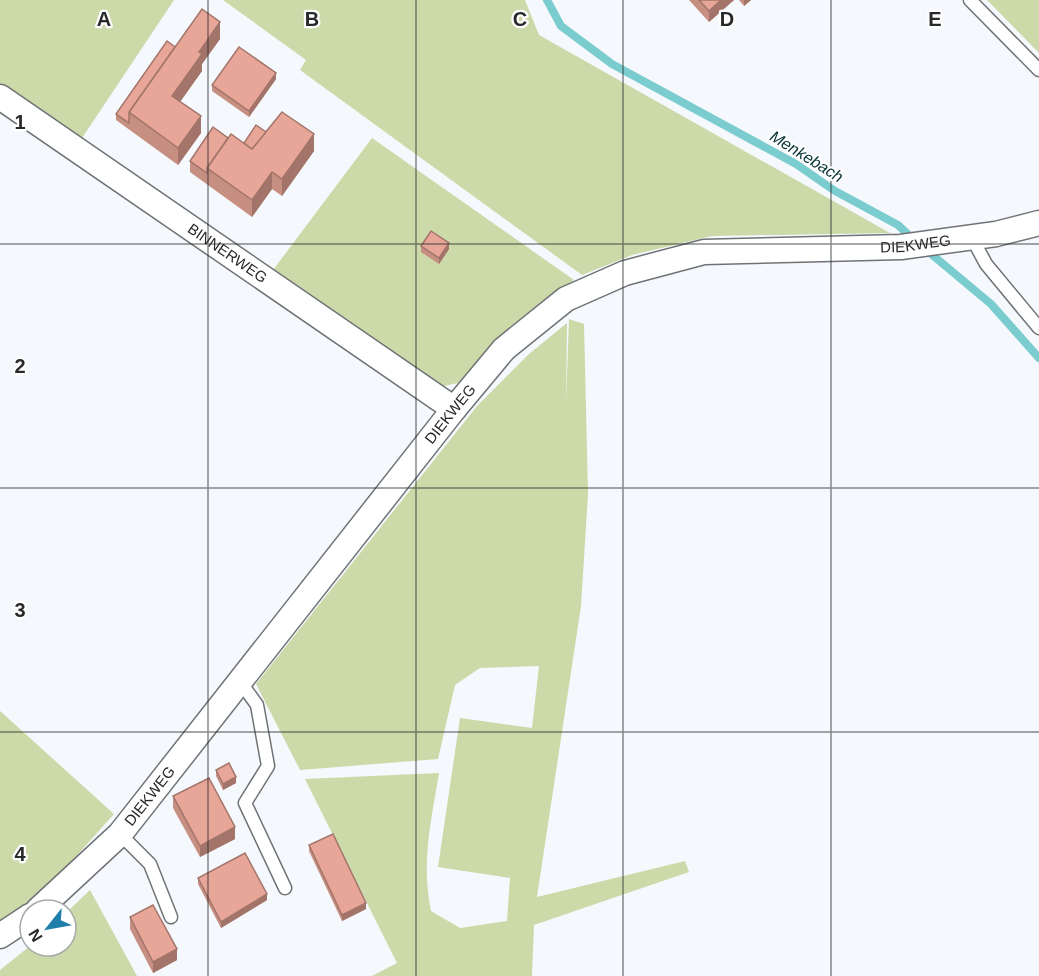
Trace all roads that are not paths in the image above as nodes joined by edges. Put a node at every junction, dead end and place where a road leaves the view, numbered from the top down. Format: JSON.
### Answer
{"nodes":[{"id":1,"x":970,"y":0,"type":"edge"},
{"id":2,"x":1039,"y":70,"type":"edge"},
{"id":3,"x":0,"y":98,"type":"edge"},
{"id":4,"x":1039,"y":223,"type":"edge"},
{"id":5,"x":972,"y":237,"type":"junction"},
{"id":6,"x":1039,"y":328,"type":"edge"},
{"id":7,"x":454,"y":409,"type":"junction"},
{"id":8,"x":239,"y":680,"type":"junction"},
{"id":9,"x":120,"y":834,"type":"junction"},
{"id":10,"x":285,"y":888,"type":"dead end"},
{"id":11,"x":51,"y":898,"type":"edge"},
{"id":12,"x":171,"y":917,"type":"dead end"},
{"id":13,"x":18,"y":923,"type":"edge"},
{"id":14,"x":0,"y":936,"type":"edge"}],
"edges":[{"from":1,"to":2,"type":"lane"},
{"from":3,"to":7,"type":"street","name":"BINNERWEG"},
{"from":4,"to":5,"type":"street","name":"DIEKWEG"},
{"from":5,"to":6,"type":"lane"},
{"from":5,"to":7,"type":"street","name":"DIEKWEG"},
{"from":7,"to":8,"type":"street","name":"DIEKWEG"},
{"from":8,"to":9,"type":"street","name":"DIEKWEG"},
{"from":8,"to":10,"type":"lane"},
{"from":9,"to":11,"type":"street","name":"DIEKWEG"},
{"from":9,"to":12,"type":"lane"},
{"from":13,"to":14,"type":"street"}]}
